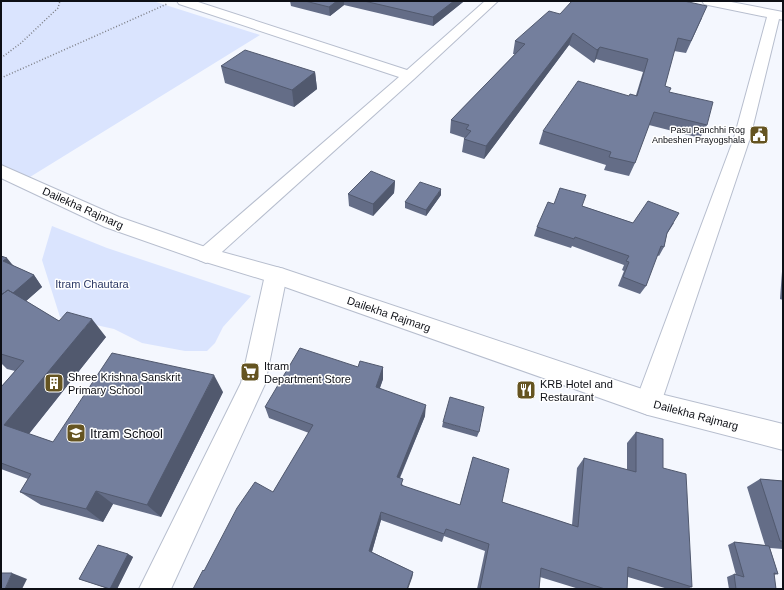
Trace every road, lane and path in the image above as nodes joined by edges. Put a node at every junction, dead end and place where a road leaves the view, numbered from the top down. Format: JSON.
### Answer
{"nodes":[{"id":1,"x":60,"y":1,"type":"edge"},
{"id":2,"x":173,"y":1,"type":"edge"},
{"id":3,"x":183,"y":1,"type":"edge"},
{"id":4,"x":492,"y":1,"type":"edge"},
{"id":5,"x":708,"y":1,"type":"edge"},
{"id":6,"x":744,"y":5,"type":"edge"},
{"id":7,"x":779,"y":16,"type":"edge"},
{"id":8,"x":1,"y":58,"type":"edge"},
{"id":9,"x":410,"y":76,"type":"junction"},
{"id":10,"x":1,"y":78,"type":"edge"},
{"id":11,"x":1,"y":171,"type":"edge"},
{"id":12,"x":206,"y":255,"type":"junction"},
{"id":13,"x":276,"y":275,"type":"junction"},
{"id":14,"x":648,"y":403,"type":"junction"},
{"id":15,"x":783,"y":437,"type":"edge"},
{"id":16,"x":155,"y":589,"type":"edge"}],
"edges":[{"from":1,"to":8,"type":"path"},
{"from":2,"to":10,"type":"path"},
{"from":3,"to":9,"type":"street"},
{"from":4,"to":9,"type":"street"},
{"from":5,"to":6,"type":"street"},
{"from":6,"to":7,"type":"street"},
{"from":7,"to":14,"type":"street"},
{"from":9,"to":12,"type":"street"},
{"from":11,"to":12,"type":"street","name":"Dailekha Rajmarg"},
{"from":12,"to":13,"type":"street","name":"Dailekha Rajmarg"},
{"from":13,"to":14,"type":"street","name":"Dailekha Rajmarg"},
{"from":13,"to":16,"type":"street"},
{"from":14,"to":15,"type":"street","name":"Dailekha Rajmarg"}]}
